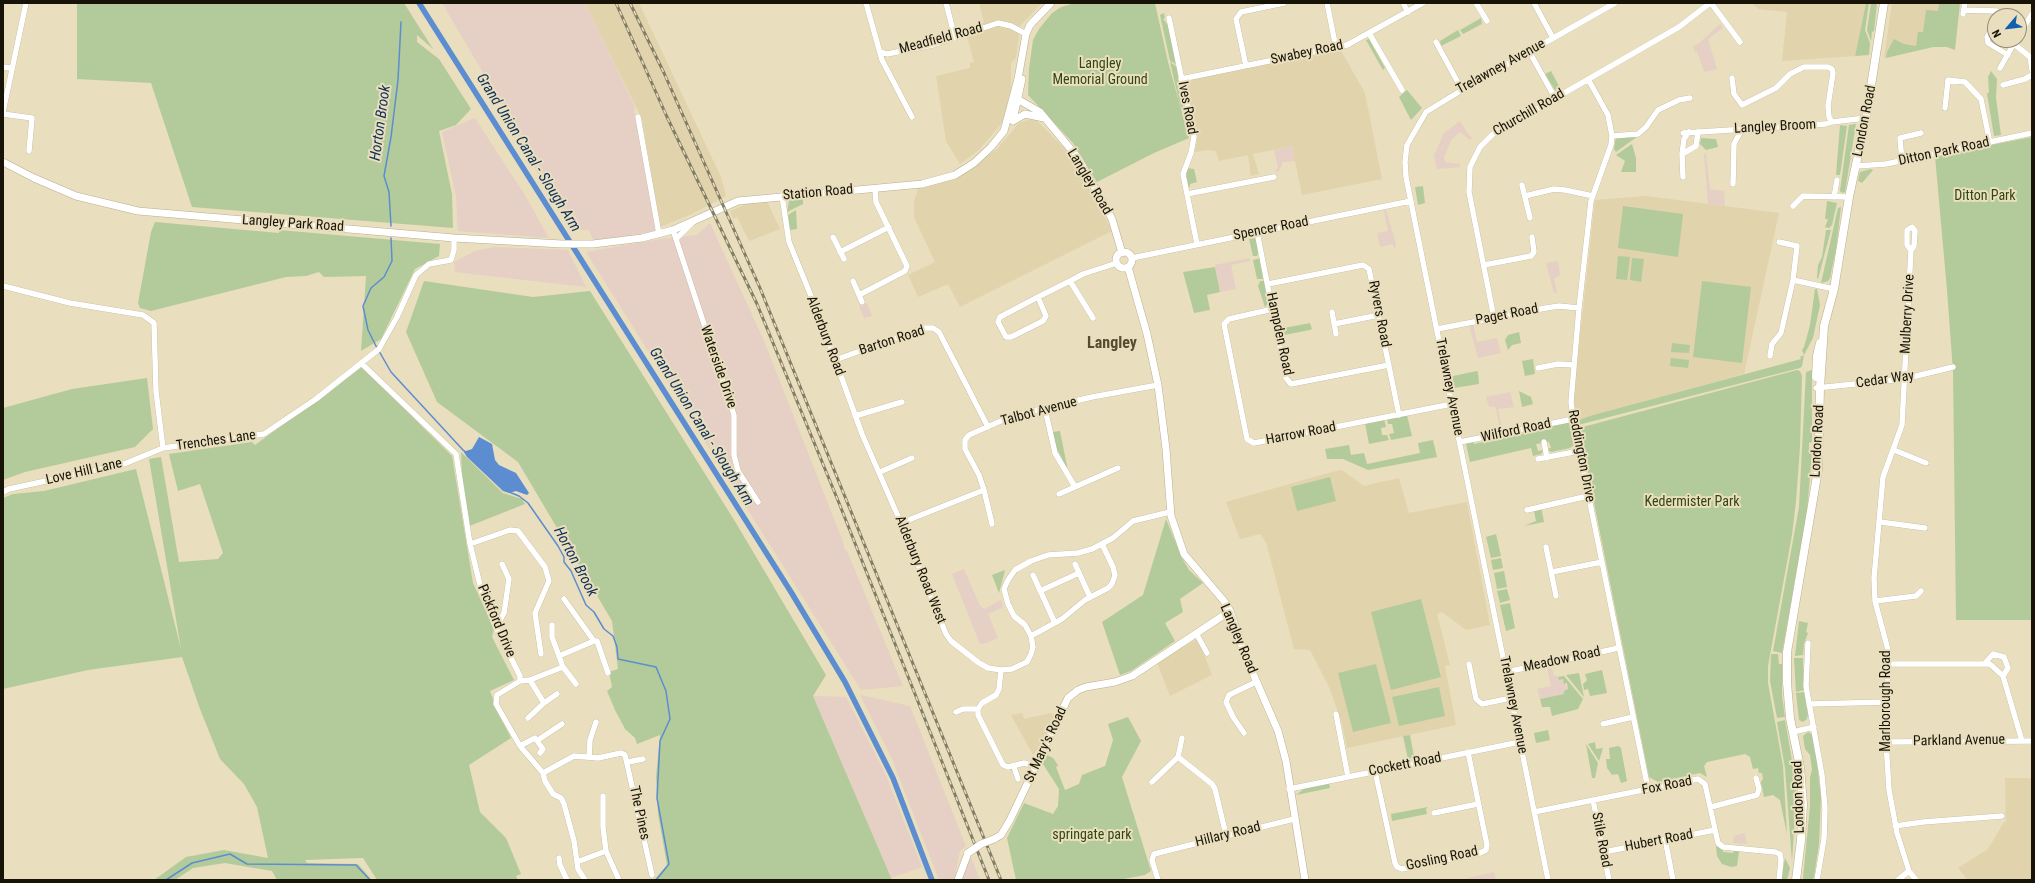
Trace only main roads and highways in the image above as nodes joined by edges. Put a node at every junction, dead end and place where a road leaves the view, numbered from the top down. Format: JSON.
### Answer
{"nodes":[{"id":1,"x":1884,"y":3,"type":"edge"},
{"id":2,"x":1796,"y":880,"type":"edge"}],
"edges":[{"from":1,"to":2,"type":"main road","name":"London Road"}]}
